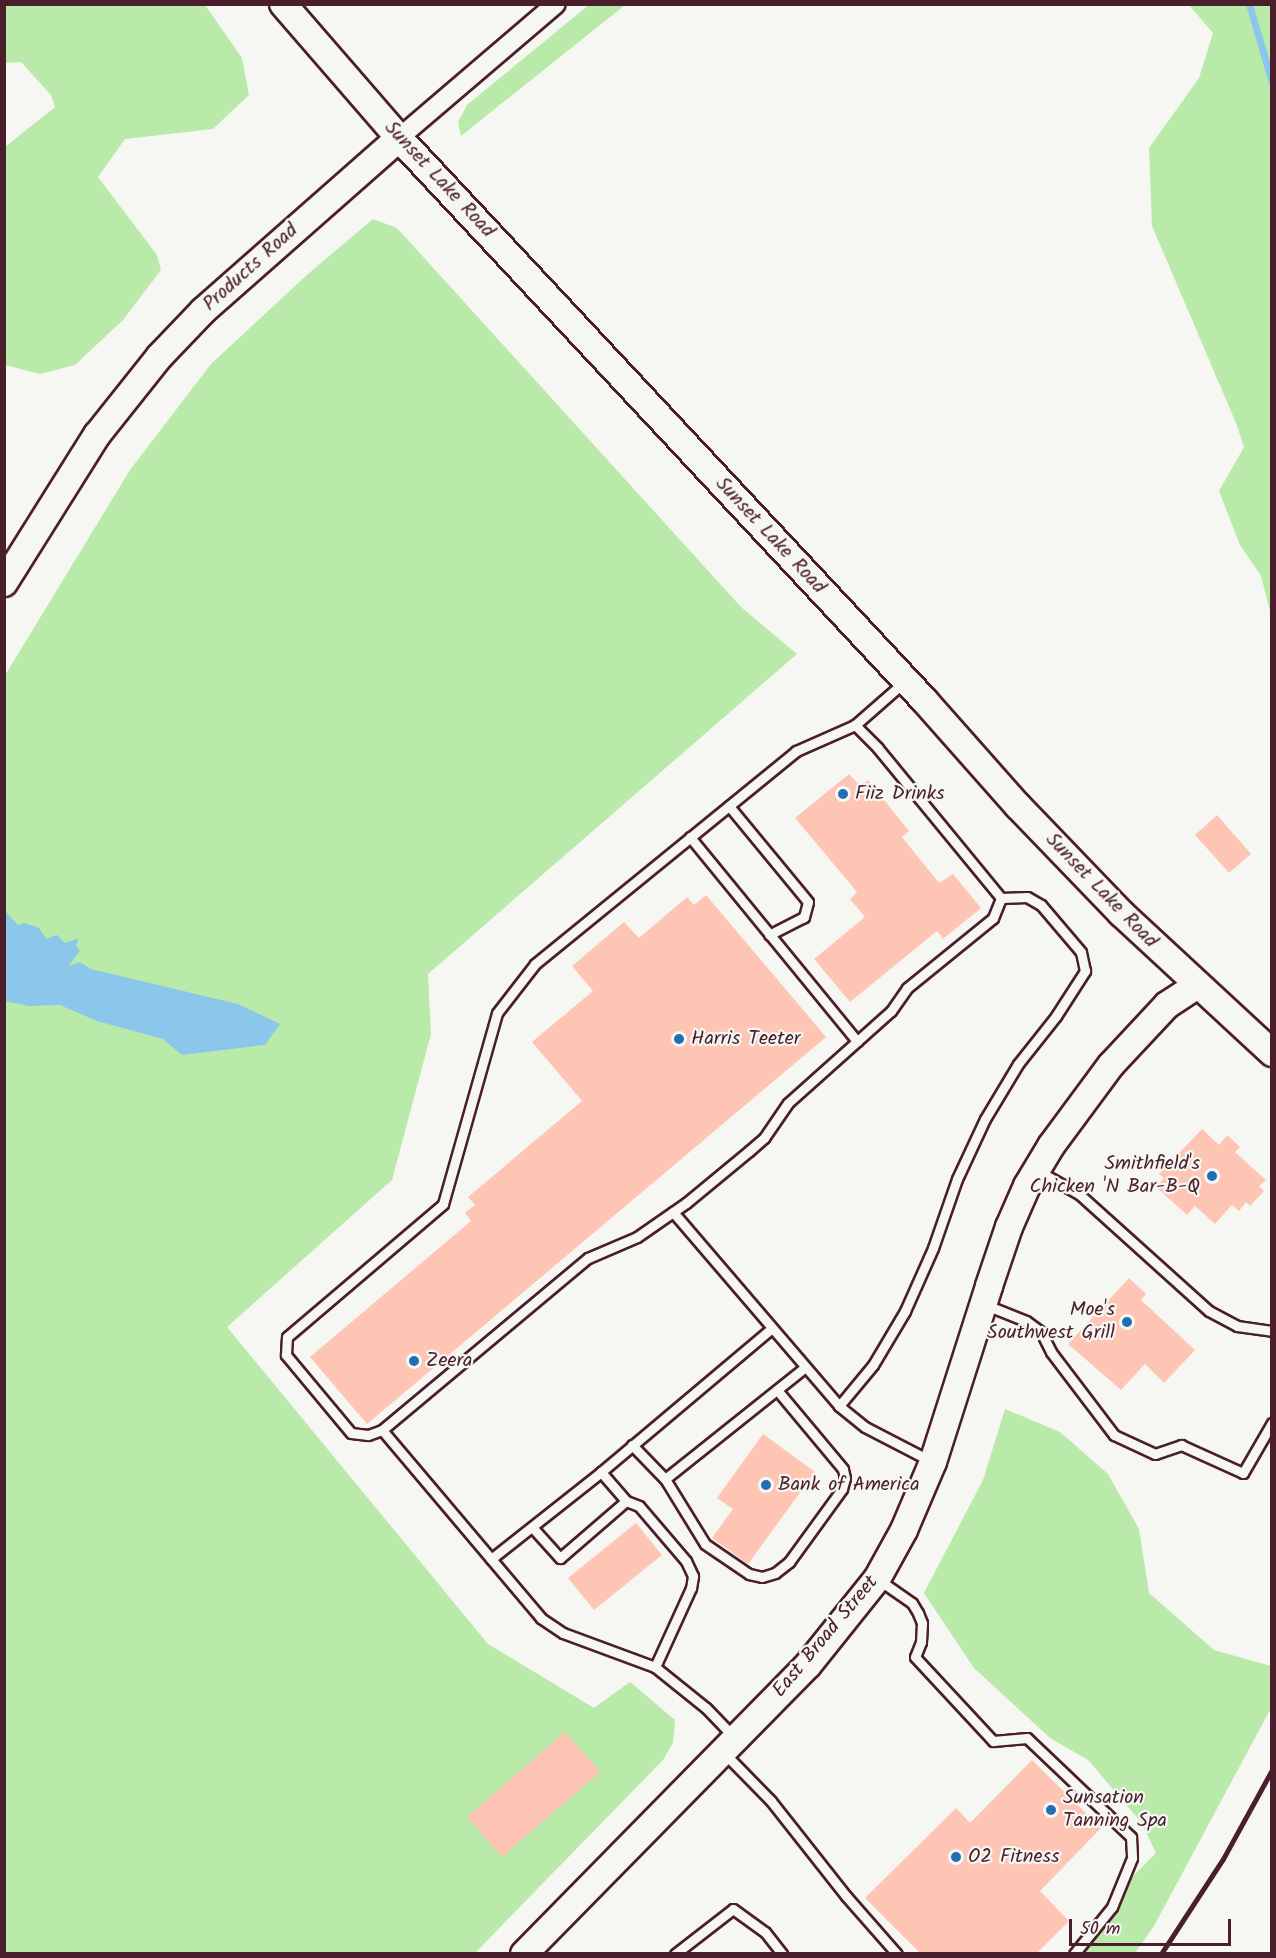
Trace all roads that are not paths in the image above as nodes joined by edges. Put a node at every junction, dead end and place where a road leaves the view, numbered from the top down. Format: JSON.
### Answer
{"nodes":[{"id":1,"x":283,"y":4,"type":"edge"},
{"id":2,"x":556,"y":4,"type":"edge"},
{"id":3,"x":399,"y":138,"type":"junction"},
{"id":4,"x":4,"y":584,"type":"edge"},
{"id":5,"x":905,"y":680,"type":"junction"},
{"id":6,"x":855,"y":724,"type":"junction"},
{"id":7,"x":729,"y":806,"type":"junction"},
{"id":8,"x":690,"y":837,"type":"junction"},
{"id":9,"x":1000,"y":898,"type":"junction"},
{"id":10,"x":769,"y":935,"type":"junction"},
{"id":11,"x":1196,"y":986,"type":"junction"},
{"id":12,"x":857,"y":1041,"type":"junction"},
{"id":13,"x":1272,"y":1053,"type":"edge"},
{"id":14,"x":1036,"y":1170,"type":"junction"},
{"id":15,"x":674,"y":1212,"type":"junction"},
{"id":16,"x":983,"y":1304,"type":"junction"},
{"id":17,"x":771,"y":1329,"type":"junction"},
{"id":18,"x":1272,"y":1331,"type":"edge"},
{"id":19,"x":804,"y":1368,"type":"junction"},
{"id":20,"x":777,"y":1390,"type":"junction"},
{"id":21,"x":839,"y":1406,"type":"junction"},
{"id":22,"x":1272,"y":1423,"type":"edge"},
{"id":23,"x":382,"y":1430,"type":"junction"},
{"id":24,"x":632,"y":1446,"type":"junction"},
{"id":25,"x":933,"y":1462,"type":"junction"},
{"id":26,"x":601,"y":1472,"type":"junction"},
{"id":27,"x":665,"y":1479,"type":"junction"},
{"id":28,"x":626,"y":1501,"type":"junction"},
{"id":29,"x":532,"y":1527,"type":"junction"},
{"id":30,"x":491,"y":1559,"type":"junction"},
{"id":31,"x":877,"y":1579,"type":"junction"},
{"id":32,"x":655,"y":1667,"type":"junction"},
{"id":33,"x":730,"y":1745,"type":"junction"},
{"id":34,"x":524,"y":1953,"type":"edge"},
{"id":35,"x":675,"y":1953,"type":"edge"},
{"id":36,"x":782,"y":1953,"type":"edge"},
{"id":37,"x":897,"y":1953,"type":"edge"},
{"id":38,"x":1074,"y":1953,"type":"edge"}],
"edges":[{"from":1,"to":3,"type":"main road","name":"Sunset Lake Road"},
{"from":2,"to":3,"type":"street","name":"Products Road"},
{"from":3,"to":4,"type":"main road","name":"Products Road"},
{"from":3,"to":5,"type":"main road","name":"Sunset Lake Road"},
{"from":5,"to":6,"type":"lane"},
{"from":5,"to":11,"type":"main road","name":"Sunset Lake Road"},
{"from":6,"to":7,"type":"lane"},
{"from":6,"to":9,"type":"lane"},
{"from":7,"to":8,"type":"lane"},
{"from":7,"to":10,"type":"lane"},
{"from":8,"to":10,"type":"lane"},
{"from":8,"to":23,"type":"lane"},
{"from":9,"to":12,"type":"lane"},
{"from":9,"to":21,"type":"lane"},
{"from":10,"to":12,"type":"lane"},
{"from":11,"to":13,"type":"main road","name":"Sunset Lake Road"},
{"from":11,"to":14,"type":"main road","name":"East Broad Street"},
{"from":12,"to":15,"type":"lane"},
{"from":14,"to":16,"type":"main road","name":"East Broad Street"},
{"from":14,"to":18,"type":"lane"},
{"from":15,"to":17,"type":"lane"},
{"from":15,"to":23,"type":"lane"},
{"from":16,"to":22,"type":"lane"},
{"from":16,"to":25,"type":"main road","name":"East Broad Street"},
{"from":17,"to":19,"type":"lane"},
{"from":17,"to":24,"type":"lane"},
{"from":19,"to":20,"type":"lane"},
{"from":19,"to":21,"type":"lane"},
{"from":20,"to":27,"type":"lane"},
{"from":20,"to":27,"type":"lane"},
{"from":21,"to":25,"type":"lane"},
{"from":23,"to":30,"type":"lane"},
{"from":24,"to":26,"type":"lane"},
{"from":24,"to":27,"type":"lane"},
{"from":25,"to":31,"type":"main road","name":"East Broad Street"},
{"from":26,"to":28,"type":"lane"},
{"from":26,"to":29,"type":"lane"},
{"from":28,"to":29,"type":"lane"},
{"from":28,"to":32,"type":"lane"},
{"from":29,"to":30,"type":"lane"},
{"from":30,"to":32,"type":"lane"},
{"from":31,"to":33,"type":"main road","name":"East Broad Street"},
{"from":31,"to":38,"type":"lane"},
{"from":32,"to":33,"type":"lane"},
{"from":33,"to":34,"type":"main road","name":"East Broad Street"},
{"from":33,"to":37,"type":"lane"},
{"from":35,"to":36,"type":"lane"}]}
